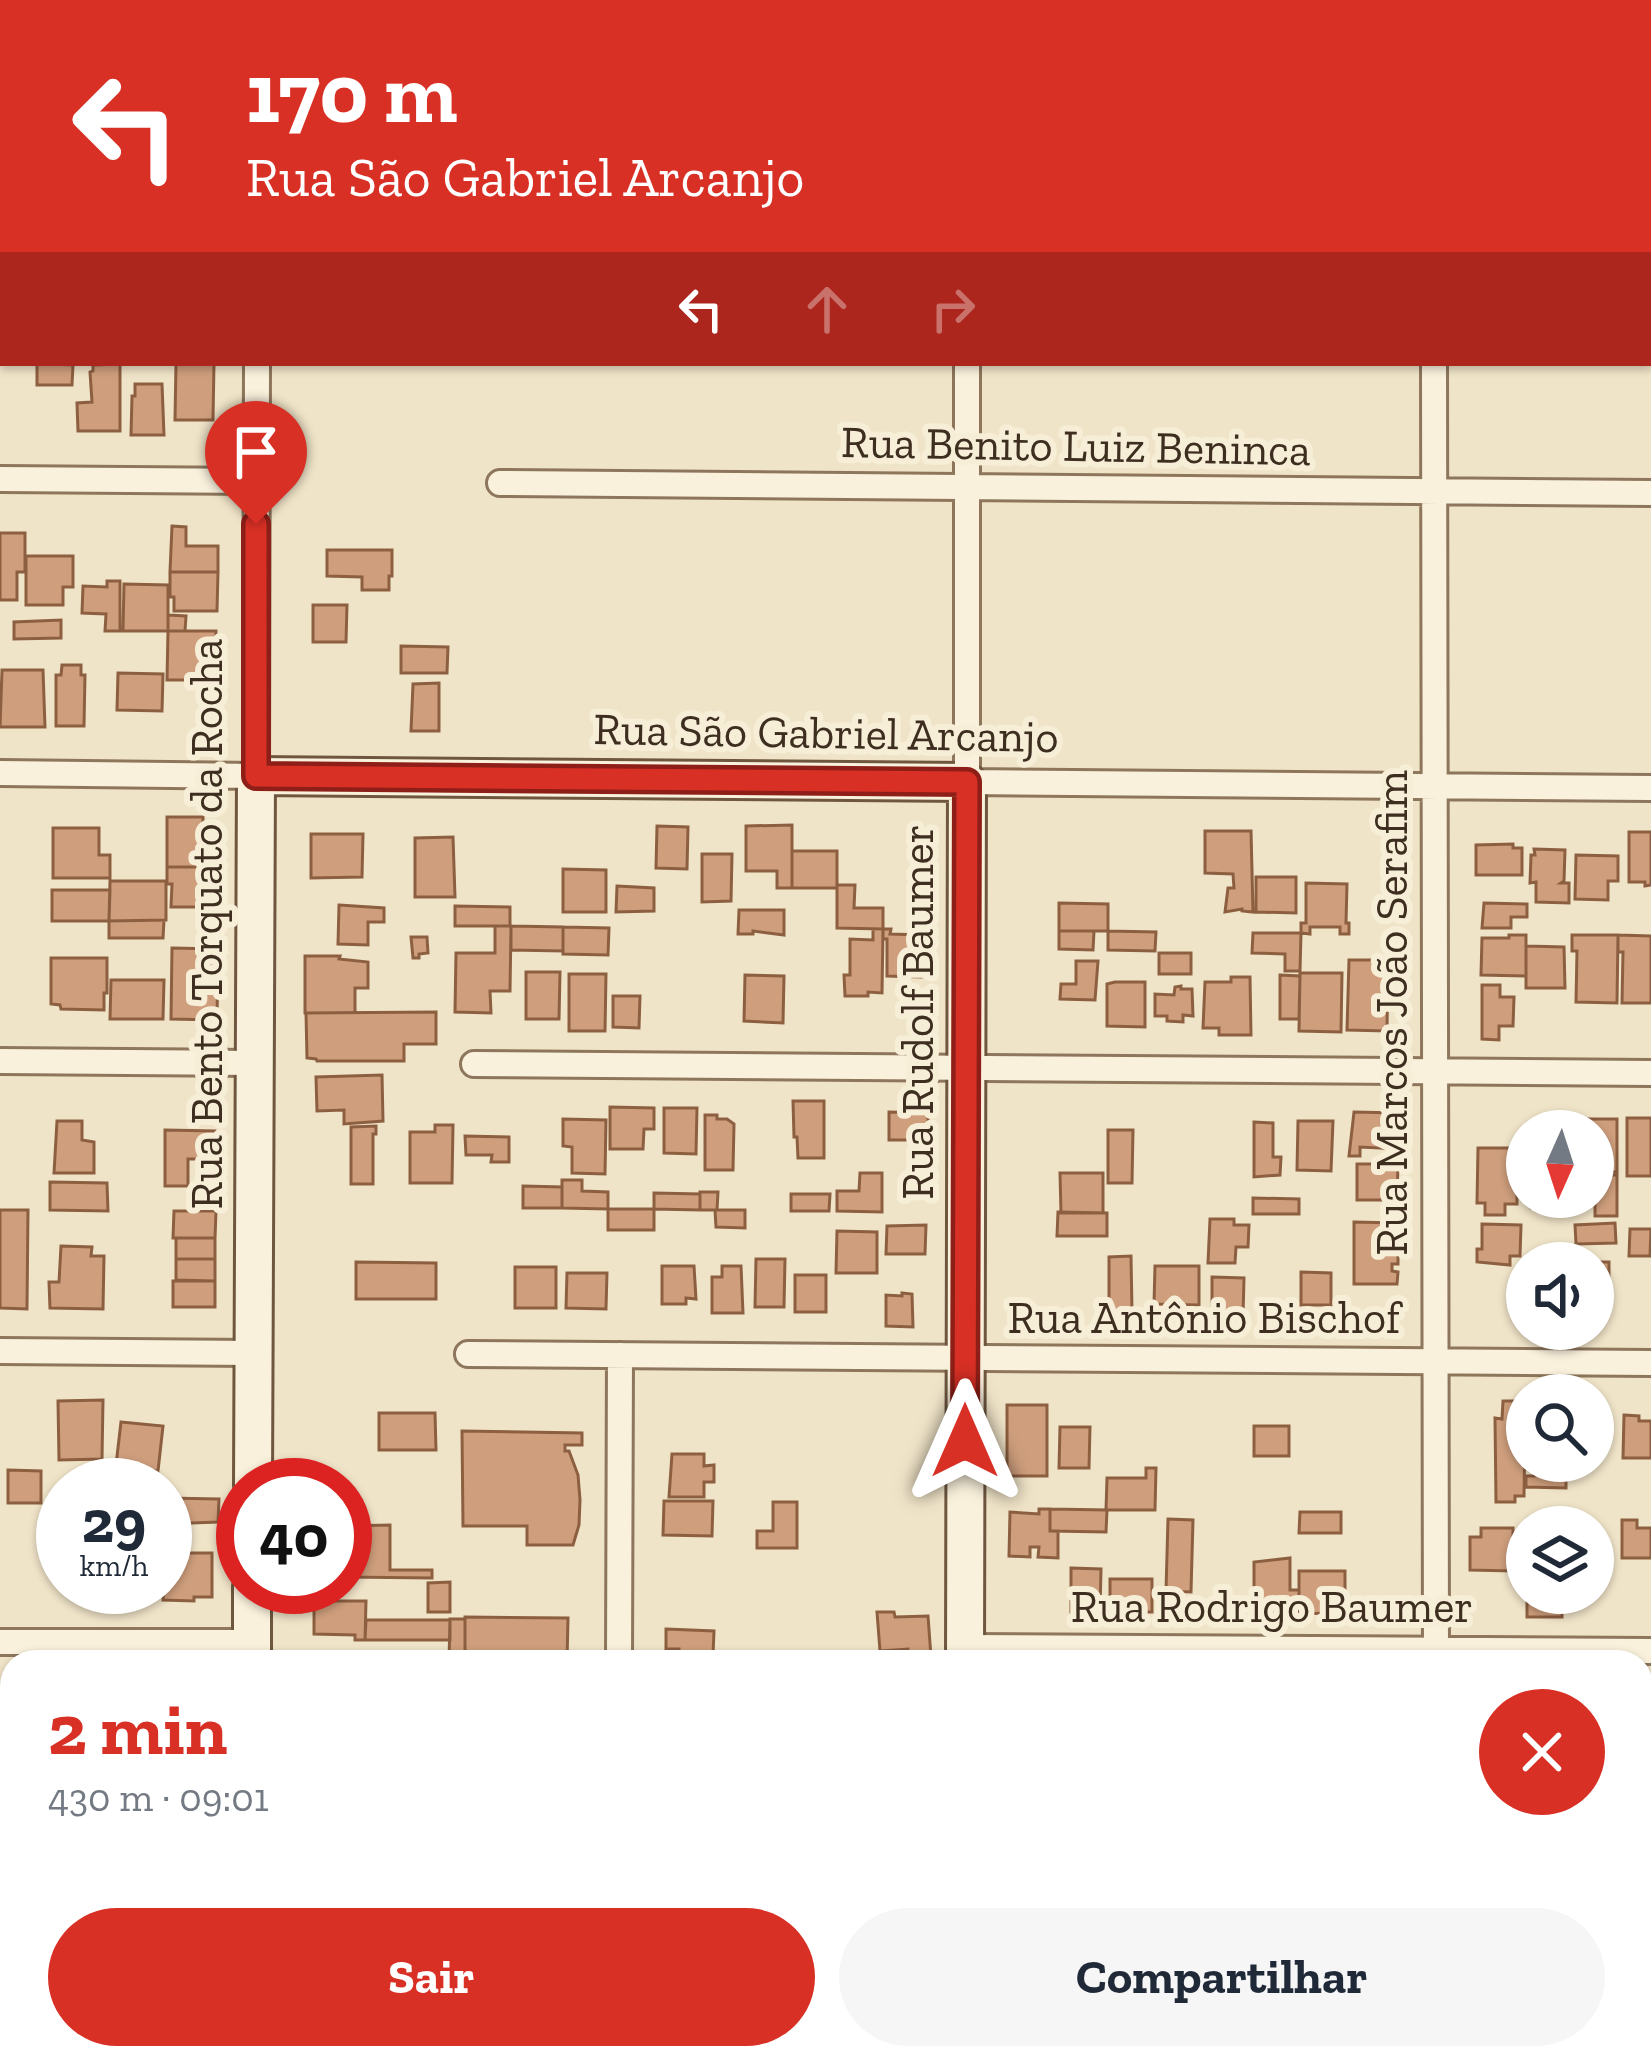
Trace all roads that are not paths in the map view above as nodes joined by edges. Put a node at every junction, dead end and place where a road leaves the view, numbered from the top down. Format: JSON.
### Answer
{"nodes":[{"id":1,"x":257,"y":366,"type":"edge"},
{"id":2,"x":968,"y":366,"type":"edge"},
{"id":3,"x":1435,"y":366,"type":"edge"},
{"id":4,"x":0,"y":479,"type":"edge"},
{"id":5,"x":256,"y":482,"type":"junction"},
{"id":6,"x":500,"y":483,"type":"dead end"},
{"id":7,"x":967,"y":488,"type":"junction"},
{"id":8,"x":1434,"y":492,"type":"junction"},
{"id":9,"x":1651,"y":494,"type":"edge"},
{"id":10,"x":0,"y":773,"type":"edge"},
{"id":11,"x":256,"y":776,"type":"junction"},
{"id":12,"x":967,"y":782,"type":"junction"},
{"id":13,"x":1434,"y":786,"type":"junction"},
{"id":14,"x":1651,"y":788,"type":"edge"},
{"id":15,"x":0,"y":1061,"type":"edge"},
{"id":16,"x":254,"y":1063,"type":"junction"},
{"id":17,"x":474,"y":1064,"type":"dead end"},
{"id":18,"x":966,"y":1068,"type":"junction"},
{"id":19,"x":1435,"y":1072,"type":"junction"},
{"id":20,"x":1651,"y":1073,"type":"edge"},
{"id":21,"x":0,"y":1352,"type":"edge"},
{"id":22,"x":253,"y":1353,"type":"junction"},
{"id":23,"x":468,"y":1354,"type":"dead end"},
{"id":24,"x":620,"y":1355,"type":"junction"},
{"id":25,"x":965,"y":1358,"type":"junction"},
{"id":26,"x":1435,"y":1361,"type":"junction"},
{"id":27,"x":1651,"y":1363,"type":"edge"},
{"id":28,"x":253,"y":1458,"type":"edge"},
{"id":29,"x":252,"y":1614,"type":"edge"},
{"id":30,"x":0,"y":1642,"type":"edge"},
{"id":31,"x":202,"y":1650,"type":"edge"},
{"id":32,"x":252,"y":1650,"type":"edge"},
{"id":33,"x":619,"y":1650,"type":"edge"},
{"id":34,"x":965,"y":1650,"type":"edge"},
{"id":35,"x":1436,"y":1650,"type":"edge"}],
"edges":[{"from":1,"to":5,"type":"street","name":"Rua Bento Torquato da Rocha"},
{"from":2,"to":7,"type":"street","name":"Rua Rudolf Baumer"},
{"from":3,"to":8,"type":"street","name":"Rua Marcos João Serafim"},
{"from":4,"to":5,"type":"street"},
{"from":5,"to":11,"type":"street","name":"Rua Bento Torquato da Rocha"},
{"from":6,"to":7,"type":"street","name":"Rua Benito Luiz Beninca"},
{"from":7,"to":8,"type":"street","name":"Rua Benito Luiz Beninca"},
{"from":7,"to":12,"type":"street","name":"Rua Rudolf Baumer"},
{"from":8,"to":9,"type":"street","name":"Rua Benito Luiz Beninca"},
{"from":8,"to":13,"type":"street","name":"Rua Marcos João Serafim"},
{"from":10,"to":11,"type":"street","name":"Rua São Gabriel Arcanjo"},
{"from":11,"to":12,"type":"street","name":"Rua São Gabriel Arcanjo"},
{"from":11,"to":16,"type":"street","name":"Rua Bento Torquato da Rocha"},
{"from":12,"to":13,"type":"street","name":"Rua São Gabriel Arcanjo"},
{"from":12,"to":18,"type":"street","name":"Rua Rudolf Baumer"},
{"from":13,"to":14,"type":"street","name":"Rua São Gabriel Arcanjo"},
{"from":13,"to":19,"type":"street","name":"Rua Marcos João Serafim"},
{"from":15,"to":16,"type":"street"},
{"from":16,"to":22,"type":"street","name":"Rua Bento Torquato da Rocha"},
{"from":17,"to":18,"type":"street"},
{"from":18,"to":19,"type":"street"},
{"from":18,"to":25,"type":"street","name":"Rua Rudolf Baumer"},
{"from":19,"to":20,"type":"street"},
{"from":19,"to":26,"type":"street","name":"Rua Marcos João Serafim"},
{"from":21,"to":22,"type":"street"},
{"from":22,"to":28,"type":"street","name":"Rua Bento Torquato da Rocha"},
{"from":23,"to":24,"type":"street","name":"Rua Antônio Bischof"},
{"from":24,"to":25,"type":"street","name":"Rua Antônio Bischof"},
{"from":24,"to":33,"type":"street"},
{"from":25,"to":26,"type":"street","name":"Rua Antônio Bischof"},
{"from":25,"to":34,"type":"street","name":"Rua Rudolf Baumer"},
{"from":26,"to":27,"type":"street","name":"Rua Antônio Bischof"},
{"from":26,"to":35,"type":"street","name":"Rua Marcos João Serafim"},
{"from":29,"to":32,"type":"street"},
{"from":30,"to":31,"type":"street"}]}
